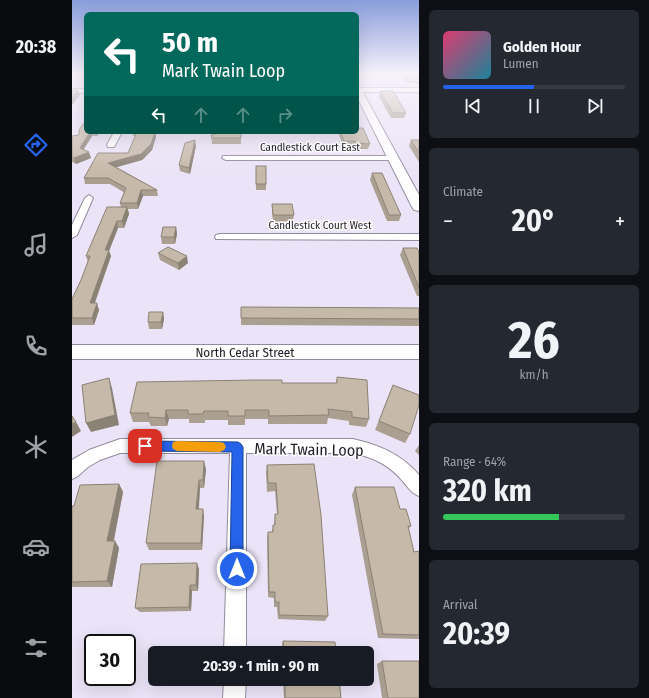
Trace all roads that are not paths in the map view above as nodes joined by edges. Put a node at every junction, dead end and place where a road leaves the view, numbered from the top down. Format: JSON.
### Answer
{"nodes":[{"id":1,"x":366,"y":107,"type":"edge"},
{"id":2,"x":117,"y":134,"type":"edge"},
{"id":3,"x":111,"y":145,"type":"dead end"},
{"id":4,"x":226,"y":158,"type":"dead end"},
{"id":5,"x":393,"y":158,"type":"junction"},
{"id":6,"x":89,"y":198,"type":"dead end"},
{"id":7,"x":417,"y":201,"type":"edge"},
{"id":8,"x":72,"y":235,"type":"edge"},
{"id":9,"x":220,"y":237,"type":"dead end"},
{"id":10,"x":419,"y":237,"type":"edge"},
{"id":11,"x":72,"y":352,"type":"edge"},
{"id":12,"x":419,"y":352,"type":"edge"},
{"id":13,"x":238,"y":447,"type":"junction"},
{"id":14,"x":72,"y":471,"type":"edge"},
{"id":15,"x":419,"y":488,"type":"edge"},
{"id":16,"x":235,"y":646,"type":"edge"},
{"id":17,"x":234,"y":686,"type":"edge"},
{"id":18,"x":234,"y":698,"type":"edge"}],
"edges":[{"from":1,"to":5,"type":"street"},
{"from":2,"to":3,"type":"street"},
{"from":4,"to":5,"type":"street","name":"Candlestick Court East"},
{"from":5,"to":7,"type":"street"},
{"from":6,"to":8,"type":"street"},
{"from":9,"to":10,"type":"street","name":"Candlestick Court West"},
{"from":11,"to":12,"type":"street","name":"North Cedar Street"},
{"from":13,"to":14,"type":"street","name":"Mark Twain Loop"},
{"from":13,"to":15,"type":"street","name":"Mark Twain Loop"},
{"from":13,"to":16,"type":"street"},
{"from":17,"to":18,"type":"street"}]}
